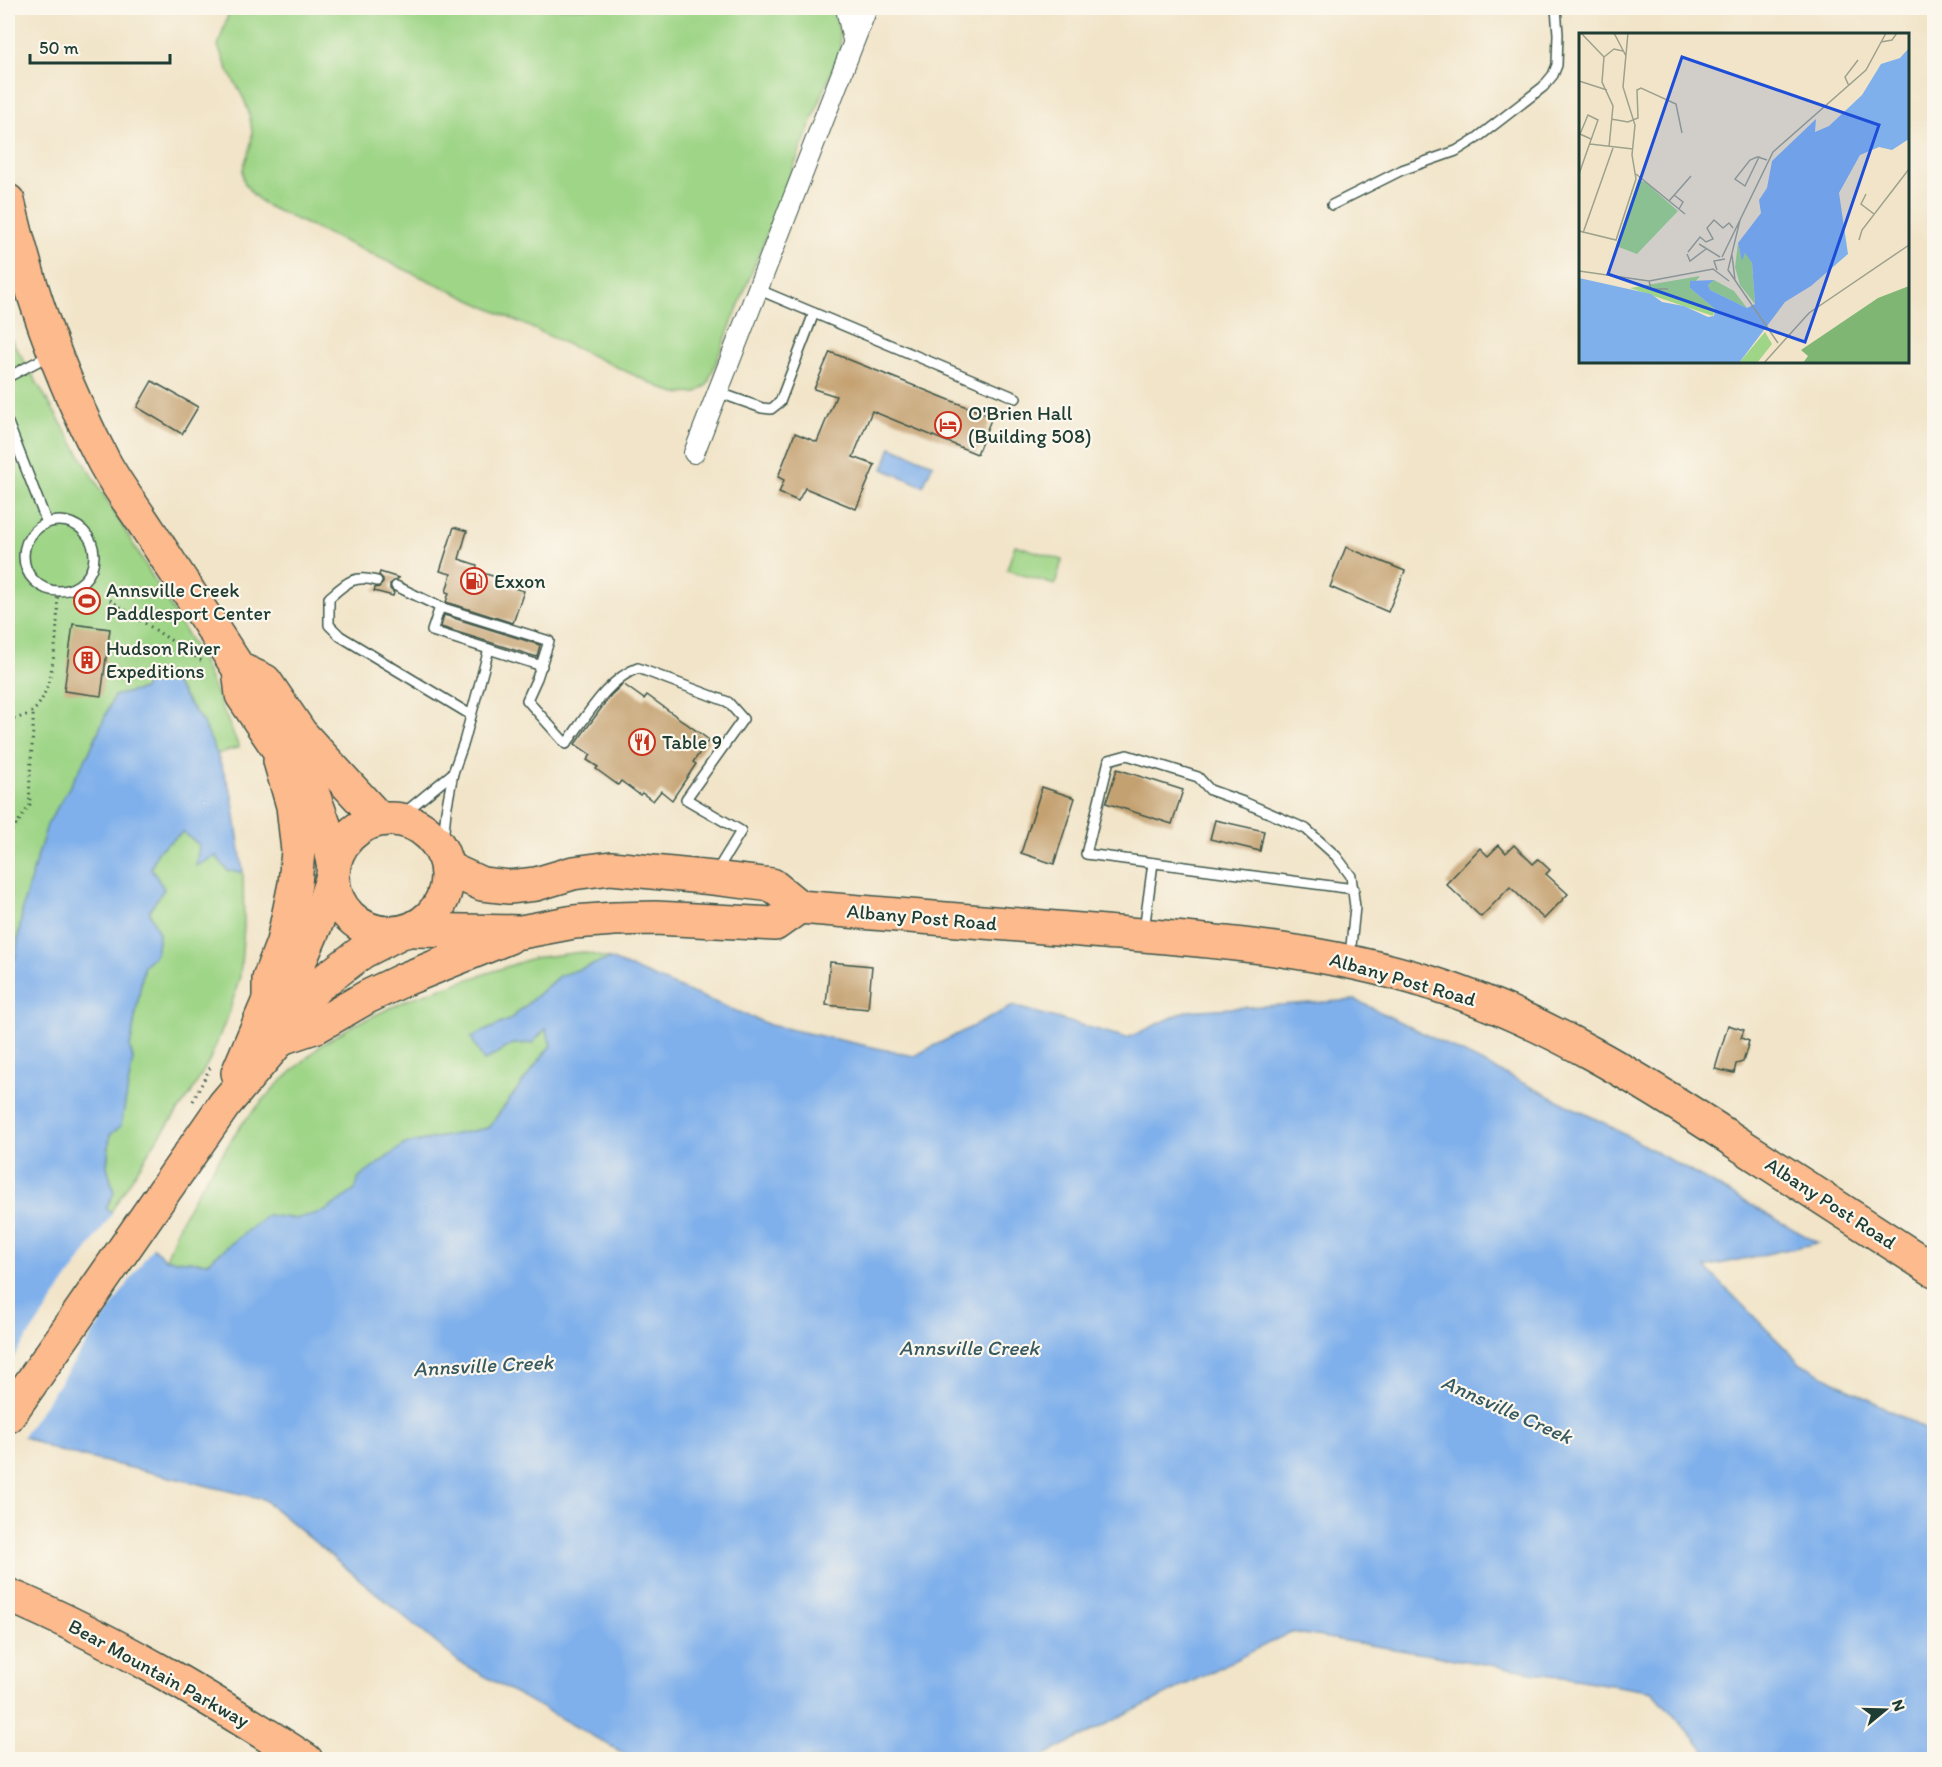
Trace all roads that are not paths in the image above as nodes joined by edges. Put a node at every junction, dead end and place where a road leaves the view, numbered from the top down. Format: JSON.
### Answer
{"nodes":[{"id":1,"x":846,"y":8,"type":"edge"},
{"id":2,"x":867,"y":8,"type":"edge"},
{"id":3,"x":1556,"y":8,"type":"edge"},
{"id":4,"x":853,"y":40,"type":"junction"},
{"id":5,"x":8,"y":201,"type":"edge"},
{"id":6,"x":1332,"y":205,"type":"dead end"},
{"id":7,"x":757,"y":289,"type":"junction"},
{"id":8,"x":814,"y":313,"type":"junction"},
{"id":9,"x":54,"y":352,"type":"junction"},
{"id":10,"x":8,"y":378,"type":"edge"},
{"id":11,"x":717,"y":392,"type":"junction"},
{"id":12,"x":1016,"y":398,"type":"dead end"},
{"id":13,"x":8,"y":423,"type":"edge"},
{"id":14,"x":694,"y":453,"type":"dead end"},
{"id":15,"x":46,"y":523,"type":"junction"},
{"id":16,"x":377,"y":581,"type":"dead end"},
{"id":17,"x":396,"y":586,"type":"dead end"},
{"id":18,"x":440,"y":607,"type":"junction"},
{"id":19,"x":489,"y":649,"type":"junction"},
{"id":20,"x":542,"y":666,"type":"junction"},
{"id":21,"x":239,"y":669,"type":"junction"},
{"id":22,"x":471,"y":715,"type":"junction"},
{"id":23,"x":279,"y":750,"type":"junction"},
{"id":24,"x":453,"y":773,"type":"junction"},
{"id":25,"x":386,"y":819,"type":"junction"},
{"id":26,"x":444,"y":860,"type":"junction"},
{"id":27,"x":1154,"y":863,"type":"junction"},
{"id":28,"x":333,"y":869,"type":"junction"},
{"id":29,"x":713,"y":878,"type":"junction"},
{"id":30,"x":1354,"y":889,"type":"junction"},
{"id":31,"x":799,"y":907,"type":"junction"},
{"id":32,"x":406,"y":932,"type":"junction"},
{"id":33,"x":521,"y":932,"type":"junction"},
{"id":34,"x":1144,"y":935,"type":"junction"},
{"id":35,"x":1350,"y":961,"type":"junction"},
{"id":36,"x":269,"y":1000,"type":"junction"},
{"id":37,"x":280,"y":1038,"type":"junction"},
{"id":38,"x":218,"y":1115,"type":"junction"},
{"id":39,"x":1935,"y":1270,"type":"edge"},
{"id":40,"x":8,"y":1416,"type":"edge"},
{"id":41,"x":8,"y":1595,"type":"edge"},
{"id":42,"x":306,"y":1760,"type":"edge"}],
"edges":[{"from":1,"to":4,"type":"street"},
{"from":2,"to":4,"type":"street"},
{"from":3,"to":6,"type":"lane"},
{"from":4,"to":7,"type":"street"},
{"from":5,"to":9,"type":"highway"},
{"from":7,"to":8,"type":"lane"},
{"from":7,"to":11,"type":"street"},
{"from":8,"to":11,"type":"lane"},
{"from":8,"to":12,"type":"lane"},
{"from":9,"to":10,"type":"lane"},
{"from":9,"to":21,"type":"highway"},
{"from":11,"to":14,"type":"street"},
{"from":13,"to":15,"type":"lane"},
{"from":15,"to":15,"type":"lane"},
{"from":16,"to":22,"type":"lane"},
{"from":17,"to":18,"type":"lane"},
{"from":18,"to":19,"type":"lane"},
{"from":18,"to":20,"type":"lane"},
{"from":19,"to":20,"type":"lane"},
{"from":19,"to":22,"type":"lane"},
{"from":20,"to":29,"type":"lane"},
{"from":21,"to":23,"type":"highway"},
{"from":21,"to":25,"type":"highway"},
{"from":22,"to":24,"type":"lane"},
{"from":23,"to":28,"type":"highway"},
{"from":23,"to":36,"type":"highway"},
{"from":24,"to":25,"type":"lane"},
{"from":24,"to":26,"type":"lane"},
{"from":25,"to":26,"type":"highway"},
{"from":25,"to":28,"type":"highway"},
{"from":26,"to":29,"type":"highway"},
{"from":26,"to":32,"type":"highway"},
{"from":27,"to":30,"type":"lane"},
{"from":27,"to":30,"type":"lane"},
{"from":27,"to":34,"type":"lane"},
{"from":28,"to":32,"type":"highway"},
{"from":28,"to":36,"type":"highway"},
{"from":29,"to":31,"type":"highway"},
{"from":30,"to":35,"type":"lane"},
{"from":31,"to":33,"type":"highway"},
{"from":31,"to":34,"type":"highway","name":"Albany Post Road"},
{"from":32,"to":33,"type":"highway"},
{"from":32,"to":37,"type":"highway"},
{"from":33,"to":37,"type":"highway"},
{"from":34,"to":35,"type":"highway","name":"Albany Post Road"},
{"from":35,"to":39,"type":"highway","name":"Albany Post Road"},
{"from":36,"to":38,"type":"highway"},
{"from":37,"to":38,"type":"highway"},
{"from":38,"to":40,"type":"highway"},
{"from":41,"to":42,"type":"highway","name":"Bear Mountain Parkway"}]}
